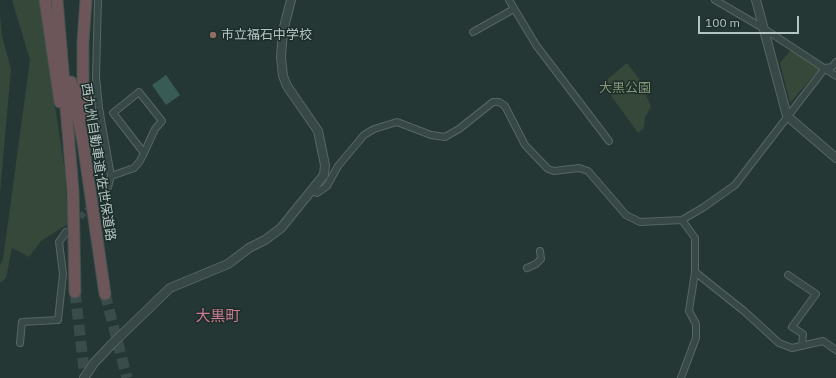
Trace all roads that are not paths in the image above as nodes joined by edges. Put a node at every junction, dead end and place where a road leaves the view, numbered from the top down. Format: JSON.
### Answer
{"nodes":[{"id":1,"x":45,"y":0,"type":"edge"},
{"id":2,"x":57,"y":0,"type":"edge"},
{"id":3,"x":86,"y":0,"type":"edge"},
{"id":4,"x":98,"y":0,"type":"edge"},
{"id":5,"x":291,"y":0,"type":"edge"},
{"id":6,"x":509,"y":0,"type":"edge"},
{"id":7,"x":715,"y":0,"type":"edge"},
{"id":8,"x":756,"y":0,"type":"edge"},
{"id":9,"x":514,"y":9,"type":"junction"},
{"id":10,"x":763,"y":28,"type":"junction"},
{"id":11,"x":473,"y":32,"type":"dead end"},
{"id":12,"x":61,"y":34,"type":"junction"},
{"id":13,"x":836,"y":62,"type":"edge"},
{"id":14,"x":825,"y":68,"type":"junction"},
{"id":15,"x":836,"y":76,"type":"edge"},
{"id":16,"x":787,"y":116,"type":"junction"},
{"id":17,"x":609,"y":141,"type":"dead end"},
{"id":18,"x":83,"y":142,"type":"junction"},
{"id":19,"x":70,"y":144,"type":"junction"},
{"id":20,"x":144,"y":152,"type":"junction"},
{"id":21,"x":836,"y":158,"type":"edge"},
{"id":22,"x":111,"y":176,"type":"junction"},
{"id":23,"x":108,"y":187,"type":"tunnel mouth"},
{"id":24,"x":312,"y":191,"type":"junction"},
{"id":25,"x":682,"y":220,"type":"junction"},
{"id":26,"x":66,"y":232,"type":"dead end"},
{"id":27,"x":540,"y":252,"type":"dead end"},
{"id":28,"x":527,"y":268,"type":"dead end"},
{"id":29,"x":695,"y":272,"type":"junction"},
{"id":30,"x":788,"y":275,"type":"dead end"},
{"id":31,"x":75,"y":292,"type":"tunnel mouth"},
{"id":32,"x":106,"y":294,"type":"tunnel mouth"},
{"id":33,"x":20,"y":343,"type":"dead end"},
{"id":34,"x":802,"y":346,"type":"junction"},
{"id":35,"x":836,"y":350,"type":"edge"},
{"id":36,"x":84,"y":378,"type":"edge"},
{"id":37,"x":682,"y":378,"type":"edge"}],
"edges":[{"from":1,"to":19,"type":"highway"},
{"from":2,"to":12,"type":"highway","name":"西九州自動車道;佐世保道路"},
{"from":3,"to":18,"type":"highway"},
{"from":4,"to":22,"type":"street"},
{"from":5,"to":24,"type":"street"},
{"from":6,"to":9,"type":"street"},
{"from":7,"to":10,"type":"street"},
{"from":8,"to":10,"type":"street"},
{"from":9,"to":11,"type":"street"},
{"from":9,"to":17,"type":"street"},
{"from":10,"to":14,"type":"street"},
{"from":10,"to":16,"type":"street"},
{"from":12,"to":18,"type":"highway","name":"西九州自動車道;佐世保道路"},
{"from":12,"to":19,"type":"highway","name":"西九州自動車道;佐世保道路"},
{"from":13,"to":14,"type":"street"},
{"from":14,"to":15,"type":"street"},
{"from":14,"to":16,"type":"street"},
{"from":16,"to":21,"type":"street"},
{"from":16,"to":25,"type":"street"},
{"from":18,"to":32,"type":"highway","name":"西九州自動車道;佐世保道路"},
{"from":19,"to":31,"type":"highway","name":"西九州自動車道;佐世保道路"},
{"from":20,"to":20,"type":"street"},
{"from":20,"to":22,"type":"street"},
{"from":22,"to":23,"type":"street"},
{"from":24,"to":25,"type":"street"},
{"from":24,"to":36,"type":"street"},
{"from":25,"to":29,"type":"street"},
{"from":26,"to":33,"type":"street"},
{"from":27,"to":28,"type":"street"},
{"from":29,"to":34,"type":"street"},
{"from":29,"to":37,"type":"street"},
{"from":30,"to":34,"type":"street"},
{"from":34,"to":35,"type":"street"}]}
